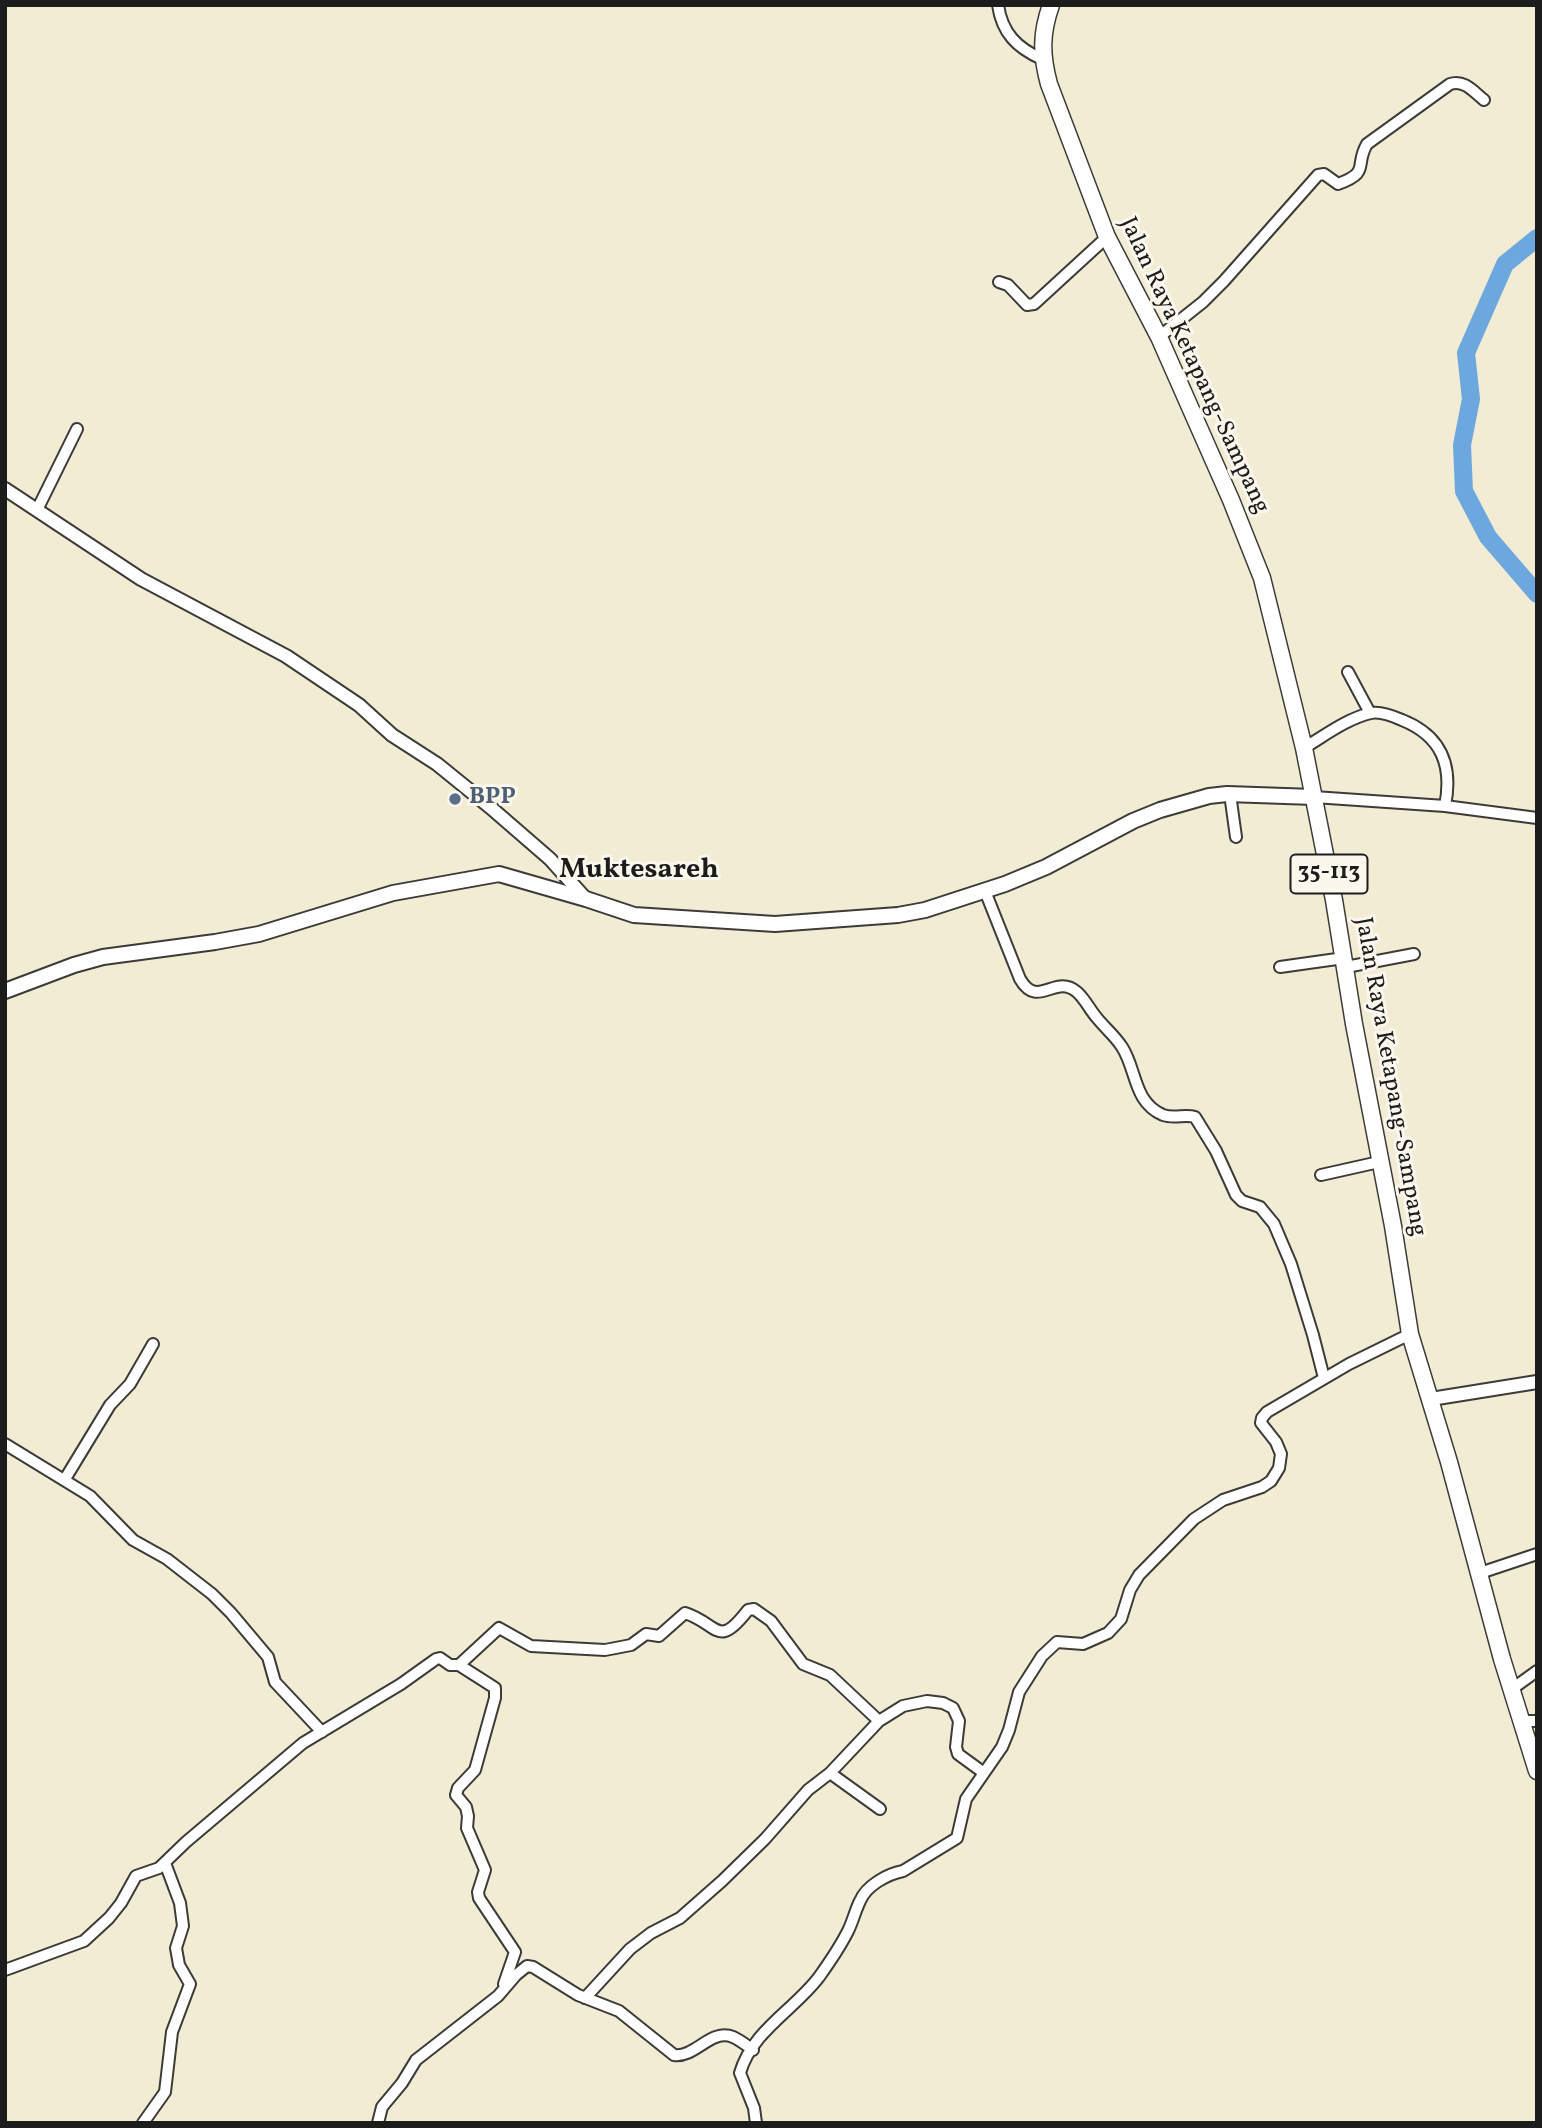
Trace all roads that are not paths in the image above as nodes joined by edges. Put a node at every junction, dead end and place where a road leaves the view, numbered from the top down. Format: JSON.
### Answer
{"nodes":[{"id":1,"x":998,"y":5,"type":"edge"},
{"id":2,"x":1051,"y":5,"type":"edge"},
{"id":3,"x":1042,"y":59,"type":"junction"},
{"id":4,"x":1484,"y":100,"type":"dead end"},
{"id":5,"x":1107,"y":237,"type":"junction"},
{"id":6,"x":999,"y":282,"type":"dead end"},
{"id":7,"x":1159,"y":337,"type":"junction"},
{"id":8,"x":77,"y":429,"type":"dead end"},
{"id":9,"x":5,"y":489,"type":"edge"},
{"id":10,"x":37,"y":510,"type":"junction"},
{"id":11,"x":1348,"y":672,"type":"dead end"},
{"id":12,"x":1370,"y":713,"type":"junction"},
{"id":13,"x":1304,"y":748,"type":"junction"},
{"id":14,"x":1230,"y":794,"type":"junction"},
{"id":15,"x":1314,"y":797,"type":"junction"},
{"id":16,"x":1445,"y":806,"type":"junction"},
{"id":17,"x":1537,"y":818,"type":"edge"},
{"id":18,"x":1236,"y":838,"type":"dead end"},
{"id":19,"x":985,"y":891,"type":"junction"},
{"id":20,"x":586,"y":899,"type":"junction"},
{"id":21,"x":1414,"y":954,"type":"dead end"},
{"id":22,"x":1345,"y":962,"type":"junction"},
{"id":23,"x":1280,"y":967,"type":"dead end"},
{"id":24,"x":5,"y":991,"type":"edge"},
{"id":25,"x":1379,"y":1161,"type":"junction"},
{"id":26,"x":1321,"y":1175,"type":"dead end"},
{"id":27,"x":1410,"y":1334,"type":"junction"},
{"id":28,"x":153,"y":1344,"type":"dead end"},
{"id":29,"x":1324,"y":1378,"type":"junction"},
{"id":30,"x":1537,"y":1382,"type":"edge"},
{"id":31,"x":1431,"y":1399,"type":"junction"},
{"id":32,"x":5,"y":1444,"type":"edge"},
{"id":33,"x":65,"y":1479,"type":"junction"},
{"id":34,"x":1537,"y":1555,"type":"edge"},
{"id":35,"x":1480,"y":1573,"type":"junction"},
{"id":36,"x":459,"y":1665,"type":"junction"},
{"id":37,"x":1537,"y":1671,"type":"edge"},
{"id":38,"x":1512,"y":1689,"type":"junction"},
{"id":39,"x":879,"y":1721,"type":"junction"},
{"id":40,"x":1530,"y":1721,"type":"edge"},
{"id":41,"x":322,"y":1732,"type":"junction"},
{"id":42,"x":1537,"y":1771,"type":"edge"},
{"id":43,"x":830,"y":1773,"type":"junction"},
{"id":44,"x":984,"y":1773,"type":"junction"},
{"id":45,"x":880,"y":1809,"type":"dead end"},
{"id":46,"x":165,"y":1863,"type":"junction"},
{"id":47,"x":5,"y":1970,"type":"edge"},
{"id":48,"x":498,"y":1996,"type":"junction"},
{"id":49,"x":585,"y":1998,"type":"junction"},
{"id":50,"x":752,"y":2050,"type":"junction"},
{"id":51,"x":143,"y":2123,"type":"edge"},
{"id":52,"x":378,"y":2123,"type":"edge"},
{"id":53,"x":756,"y":2123,"type":"edge"}],
"edges":[{"from":1,"to":3,"type":"street"},
{"from":2,"to":3,"type":"main road","name":"Jalan Raya Ketapang-Sampang","number":"35-113"},
{"from":3,"to":5,"type":"main road","name":"Jalan Raya Ketapang-Sampang","number":"35-113"},
{"from":4,"to":7,"type":"street"},
{"from":5,"to":6,"type":"street"},
{"from":5,"to":7,"type":"main road","name":"Jalan Raya Ketapang-Sampang","number":"35-113"},
{"from":7,"to":13,"type":"main road","name":"Jalan Raya Ketapang-Sampang","number":"35-113"},
{"from":8,"to":10,"type":"street"},
{"from":9,"to":10,"type":"street"},
{"from":10,"to":20,"type":"street"},
{"from":11,"to":12,"type":"street"},
{"from":12,"to":13,"type":"street"},
{"from":12,"to":16,"type":"street"},
{"from":13,"to":15,"type":"main road","name":"Jalan Raya Ketapang-Sampang","number":"35-113"},
{"from":14,"to":15,"type":"main road"},
{"from":14,"to":18,"type":"street"},
{"from":14,"to":19,"type":"main road"},
{"from":15,"to":16,"type":"street"},
{"from":15,"to":22,"type":"main road","name":"Jalan Raya Ketapang-Sampang","number":"35-113"},
{"from":16,"to":17,"type":"street"},
{"from":19,"to":20,"type":"main road"},
{"from":19,"to":29,"type":"street"},
{"from":20,"to":24,"type":"main road"},
{"from":21,"to":22,"type":"street"},
{"from":22,"to":23,"type":"street"},
{"from":22,"to":25,"type":"main road","name":"Jalan Raya Ketapang-Sampang","number":"35-113"},
{"from":25,"to":26,"type":"street"},
{"from":25,"to":27,"type":"main road","name":"Jalan Raya Ketapang-Sampang","number":"35-113"},
{"from":27,"to":29,"type":"street"},
{"from":27,"to":31,"type":"main road","name":"Jalan Raya Ketapang-Sampang","number":"35-113"},
{"from":28,"to":33,"type":"street"},
{"from":29,"to":44,"type":"street"},
{"from":30,"to":31,"type":"street"},
{"from":31,"to":35,"type":"main road","name":"Jalan Raya Ketapang-Sampang","number":"35-113"},
{"from":32,"to":33,"type":"street"},
{"from":33,"to":41,"type":"street"},
{"from":34,"to":35,"type":"street"},
{"from":35,"to":38,"type":"main road","name":"Jalan Raya Ketapang-Sampang","number":"35-113"},
{"from":36,"to":39,"type":"street"},
{"from":36,"to":41,"type":"street"},
{"from":36,"to":48,"type":"street"},
{"from":37,"to":38,"type":"street"},
{"from":38,"to":40,"type":"main road","name":"Jalan Raya Ketapang-Sampang","number":"35-113"},
{"from":39,"to":43,"type":"street"},
{"from":39,"to":44,"type":"street"},
{"from":40,"to":42,"type":"main road","name":"Jalan Raya Ketapang-Sampang","number":"35-113"},
{"from":41,"to":46,"type":"street"},
{"from":43,"to":45,"type":"street"},
{"from":43,"to":49,"type":"street"},
{"from":44,"to":50,"type":"street"},
{"from":46,"to":47,"type":"street"},
{"from":46,"to":51,"type":"street"},
{"from":48,"to":49,"type":"street"},
{"from":48,"to":52,"type":"street"},
{"from":49,"to":50,"type":"street"},
{"from":50,"to":53,"type":"street"}]}
